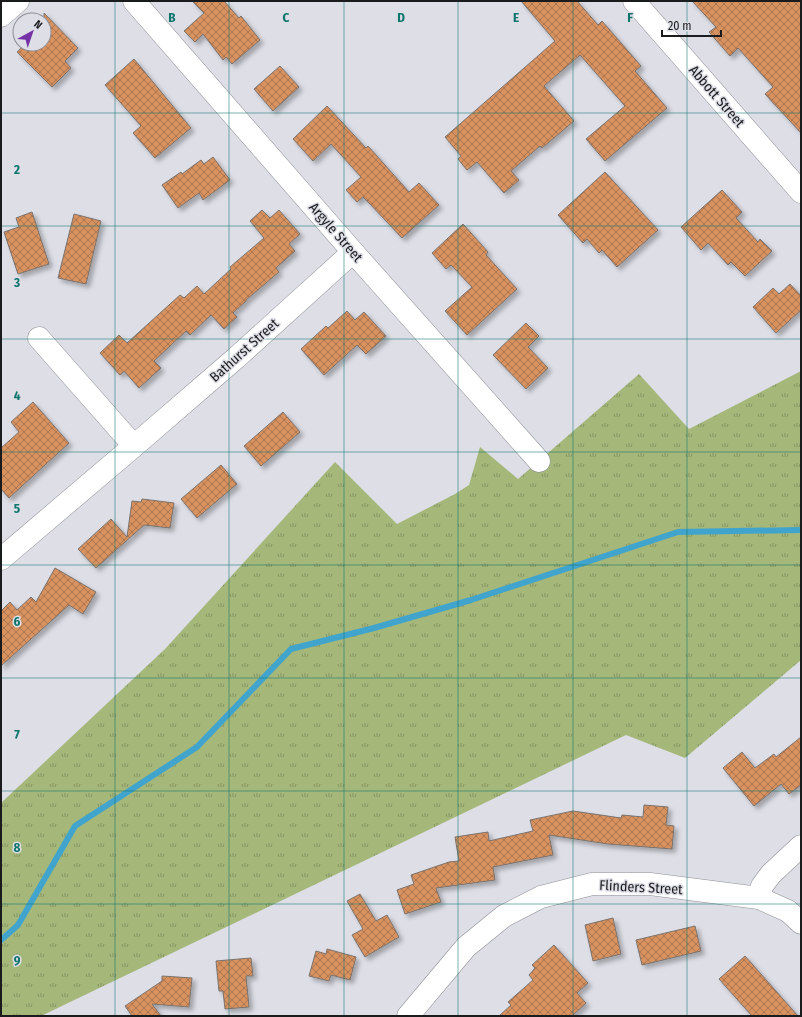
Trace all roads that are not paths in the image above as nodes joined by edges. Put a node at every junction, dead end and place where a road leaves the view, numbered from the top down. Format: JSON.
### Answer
{"nodes":[{"id":1,"x":18,"y":1,"type":"edge"},
{"id":2,"x":134,"y":1,"type":"edge"},
{"id":3,"x":634,"y":1,"type":"edge"},
{"id":4,"x":1,"y":16,"type":"edge"},
{"id":5,"x":801,"y":192,"type":"edge"},
{"id":6,"x":353,"y":252,"type":"junction"},
{"id":7,"x":39,"y":338,"type":"dead end"},
{"id":8,"x":134,"y":446,"type":"junction"},
{"id":9,"x":539,"y":461,"type":"dead end"},
{"id":10,"x":1,"y":559,"type":"edge"},
{"id":11,"x":801,"y":846,"type":"edge"},
{"id":12,"x":759,"y":898,"type":"junction"},
{"id":13,"x":801,"y":923,"type":"edge"},
{"id":14,"x":408,"y":1016,"type":"edge"}],
"edges":[{"from":1,"to":4,"type":"main road"},
{"from":2,"to":6,"type":"main road","name":"Argyle Street"},
{"from":3,"to":5,"type":"main road","name":"Abbott Street"},
{"from":6,"to":8,"type":"main road","name":"Bathurst Street"},
{"from":6,"to":9,"type":"main road","name":"Argyle Street"},
{"from":7,"to":8,"type":"main road"},
{"from":8,"to":10,"type":"main road","name":"Bathurst Street"},
{"from":11,"to":12,"type":"main road"},
{"from":12,"to":13,"type":"main road","name":"Flinders Street"},
{"from":12,"to":14,"type":"main road","name":"Flinders Street"}]}
